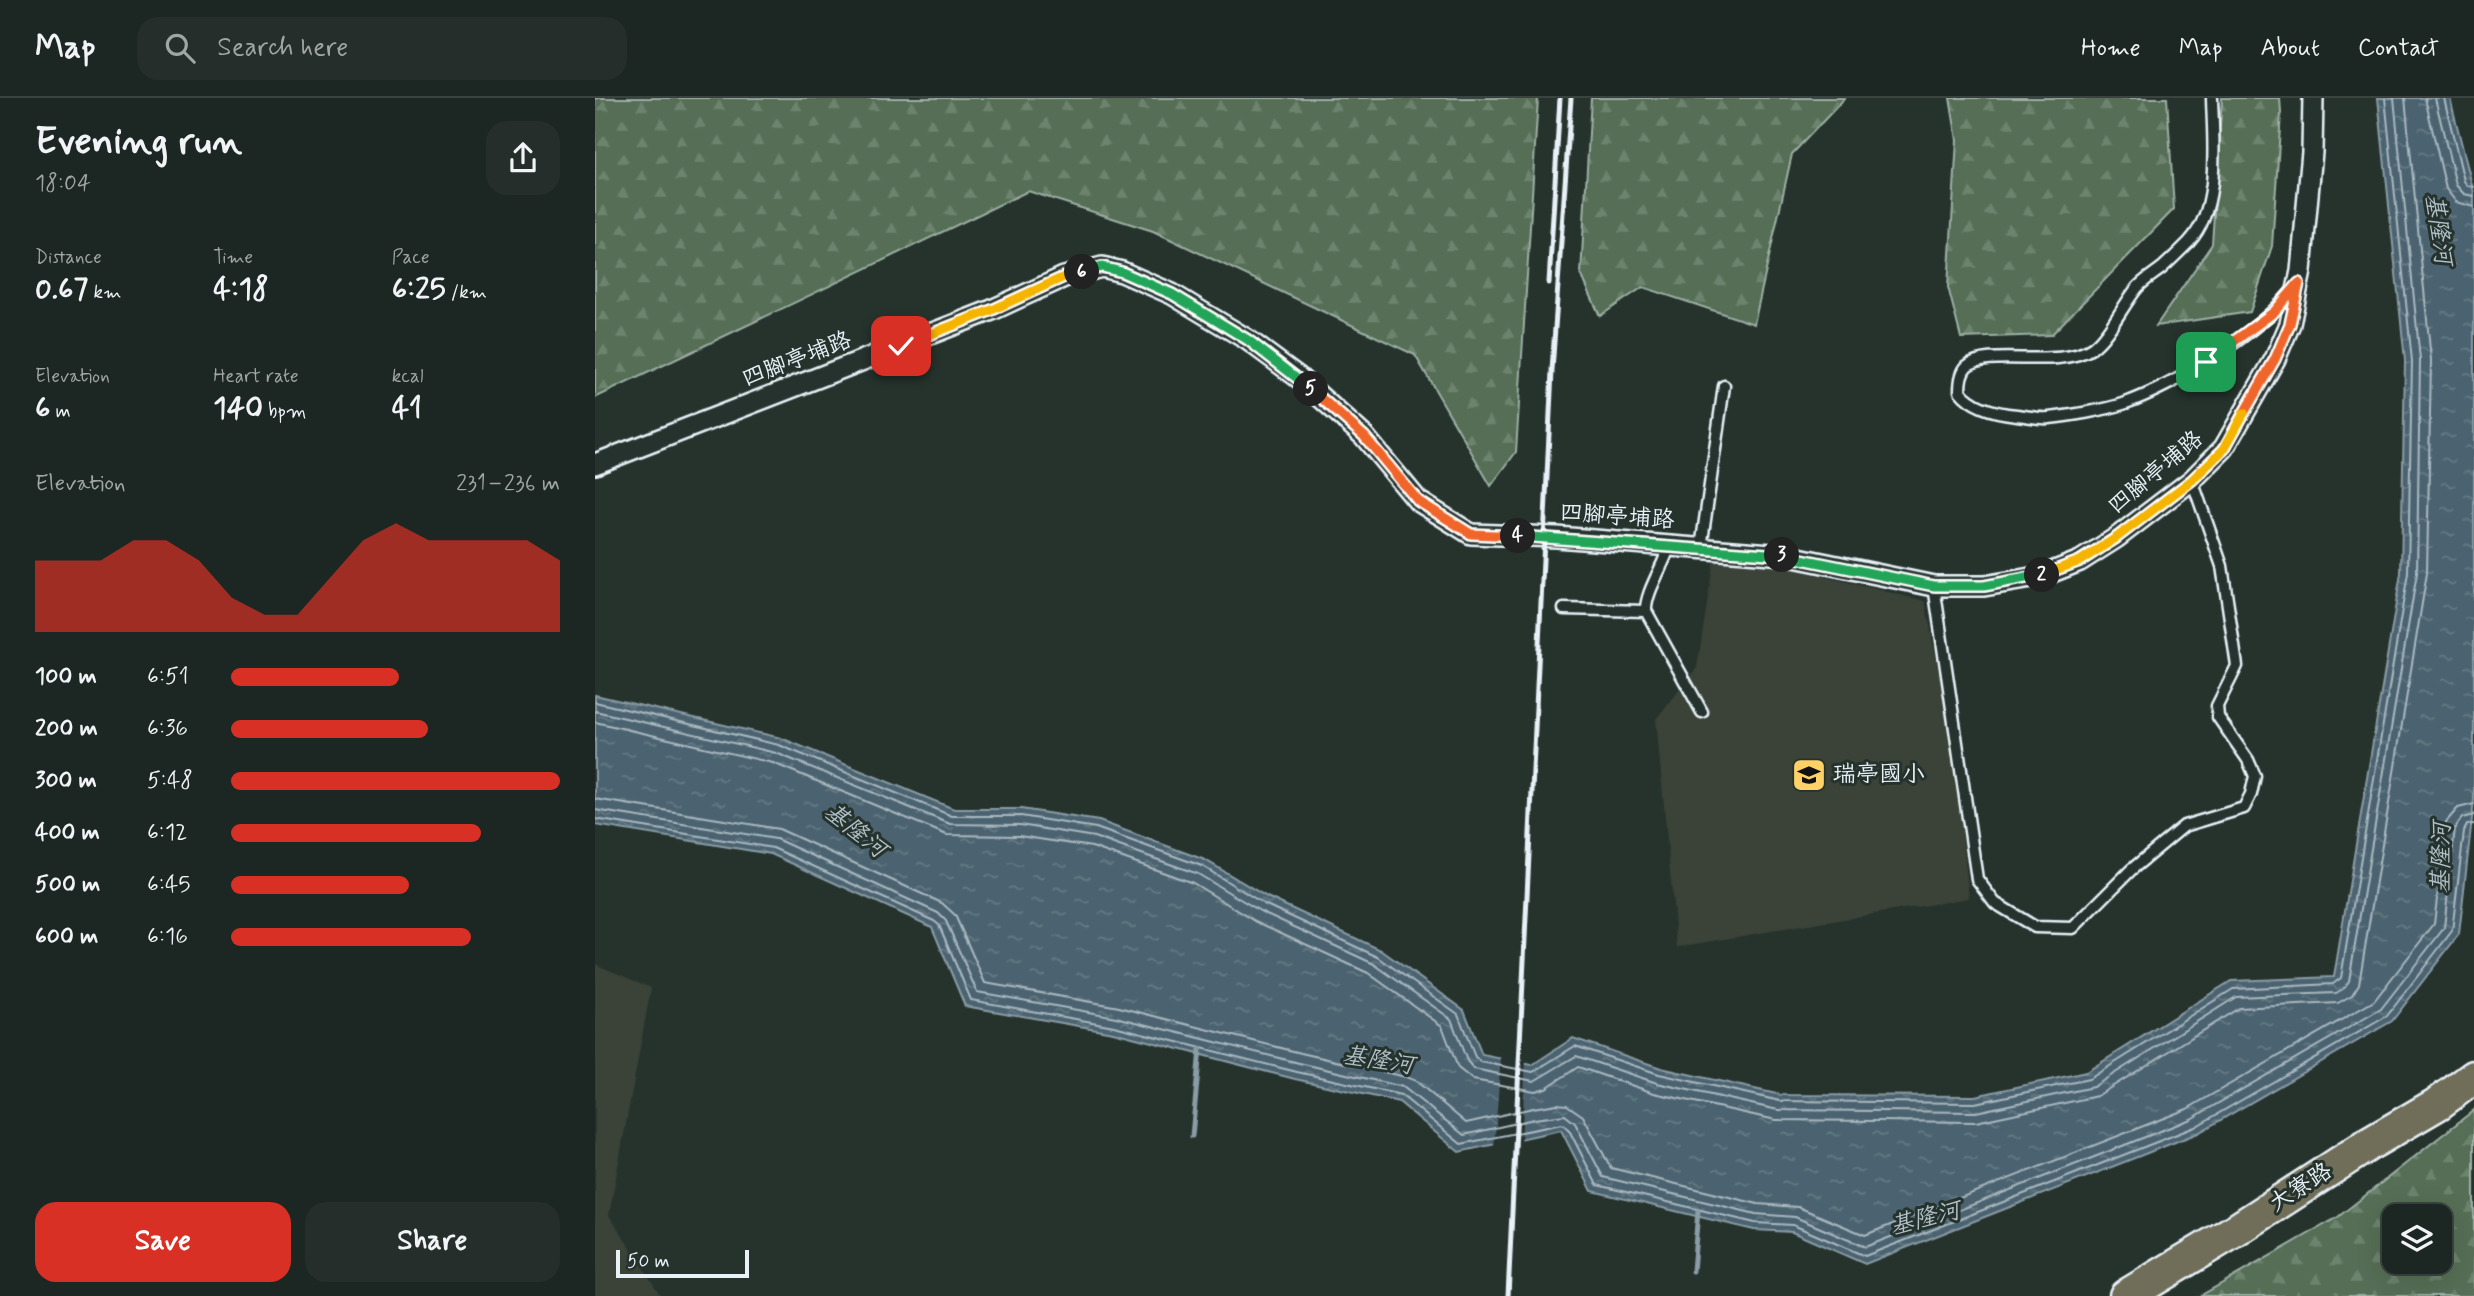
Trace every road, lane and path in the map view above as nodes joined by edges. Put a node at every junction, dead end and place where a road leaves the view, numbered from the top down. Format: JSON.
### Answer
{"nodes":[{"id":1,"x":2212,"y":98,"type":"edge"},
{"id":2,"x":2313,"y":98,"type":"edge"},
{"id":3,"x":2299,"y":283,"type":"junction"},
{"id":4,"x":1724,"y":386,"type":"dead end"},
{"id":5,"x":595,"y":464,"type":"edge"},
{"id":6,"x":2192,"y":480,"type":"junction"},
{"id":7,"x":1670,"y":545,"type":"junction"},
{"id":8,"x":1701,"y":548,"type":"junction"},
{"id":9,"x":1934,"y":586,"type":"junction"},
{"id":10,"x":1564,"y":609,"type":"dead end"},
{"id":11,"x":1646,"y":611,"type":"junction"},
{"id":12,"x":1702,"y":712,"type":"dead end"},
{"id":13,"x":2474,"y":1077,"type":"edge"},
{"id":14,"x":2126,"y":1296,"type":"edge"}],
"edges":[{"from":1,"to":3,"type":"lane"},
{"from":2,"to":3,"type":"street","name":"四腳亭埔路"},
{"from":3,"to":6,"type":"street","name":"四腳亭埔路"},
{"from":4,"to":8,"type":"lane"},
{"from":5,"to":7,"type":"street","name":"四腳亭埔路"},
{"from":6,"to":9,"type":"street","name":"四腳亭埔路"},
{"from":6,"to":9,"type":"lane"},
{"from":7,"to":8,"type":"street","name":"四腳亭埔路"},
{"from":7,"to":11,"type":"lane"},
{"from":8,"to":9,"type":"street","name":"四腳亭埔路"},
{"from":10,"to":11,"type":"lane"},
{"from":11,"to":12,"type":"lane"},
{"from":13,"to":14,"type":"main road","name":"大寮路"}]}
